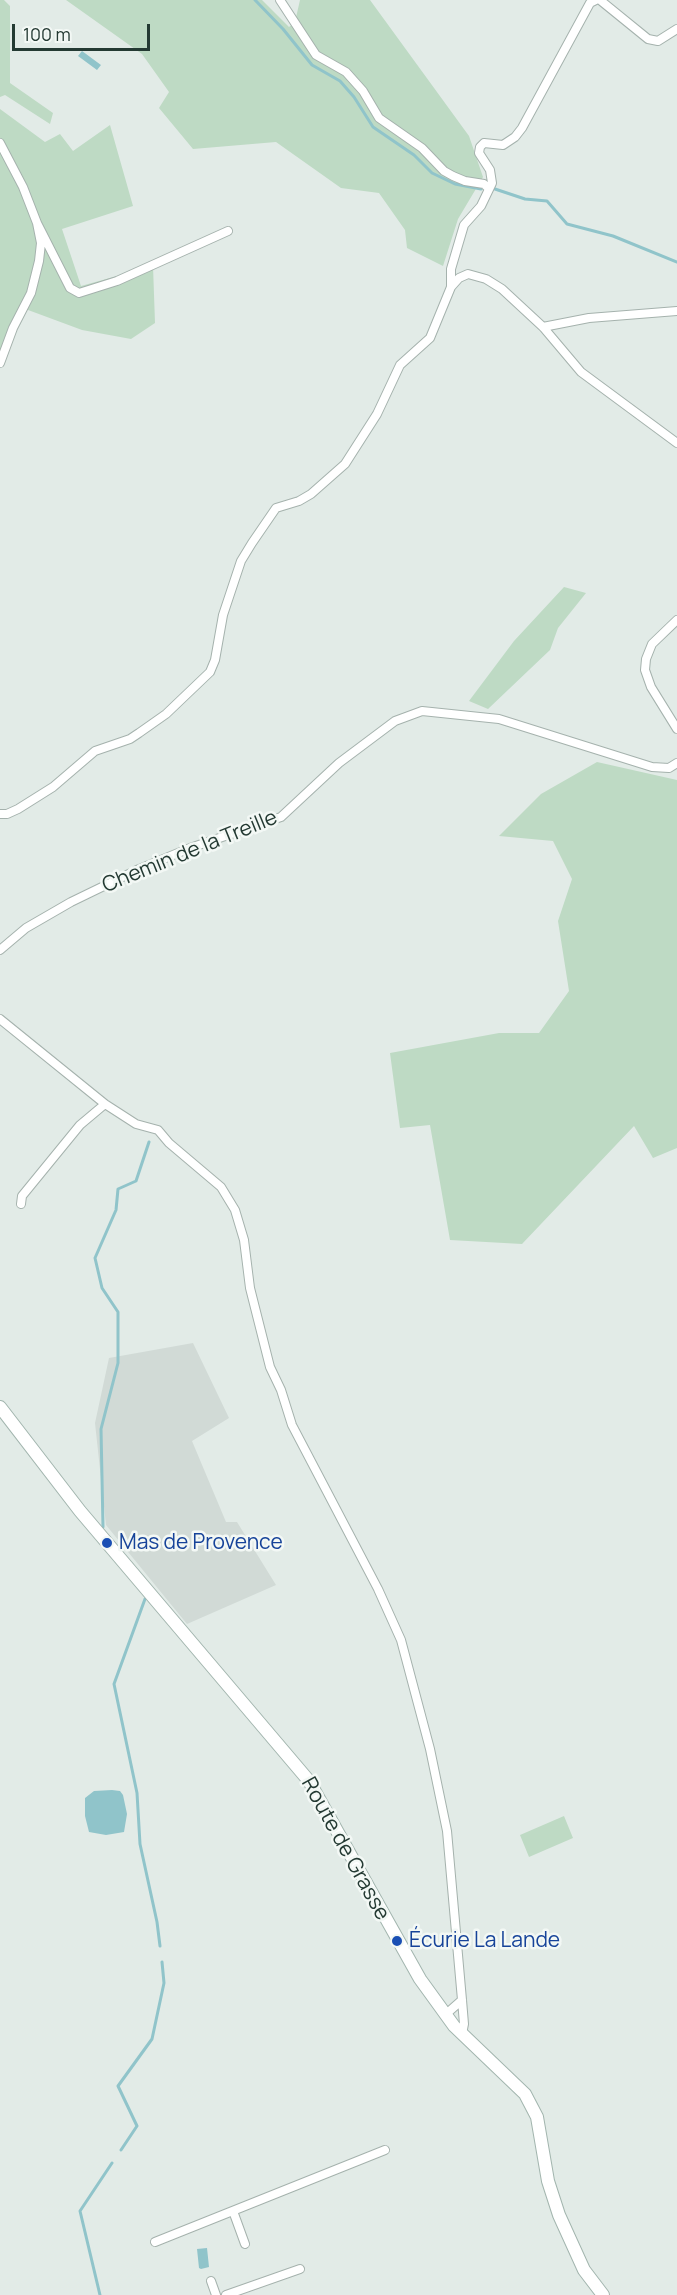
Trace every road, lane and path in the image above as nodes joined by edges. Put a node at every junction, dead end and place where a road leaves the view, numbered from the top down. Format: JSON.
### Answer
{"nodes":[{"id":1,"x":280,"y":0,"type":"edge"},
{"id":2,"x":598,"y":0,"type":"edge"},
{"id":3,"x":677,"y":29,"type":"edge"},
{"id":4,"x":0,"y":143,"type":"edge"},
{"id":5,"x":489,"y":188,"type":"junction"},
{"id":6,"x":37,"y":223,"type":"junction"},
{"id":7,"x":228,"y":231,"type":"dead end"},
{"id":8,"x":451,"y":287,"type":"junction"},
{"id":9,"x":677,"y":311,"type":"edge"},
{"id":10,"x":543,"y":327,"type":"junction"},
{"id":11,"x":0,"y":363,"type":"edge"},
{"id":12,"x":677,"y":443,"type":"edge"},
{"id":13,"x":677,"y":620,"type":"edge"},
{"id":14,"x":677,"y":729,"type":"edge"},
{"id":15,"x":677,"y":764,"type":"edge"},
{"id":16,"x":0,"y":814,"type":"edge"},
{"id":17,"x":0,"y":950,"type":"edge"},
{"id":18,"x":0,"y":1019,"type":"edge"},
{"id":19,"x":105,"y":1104,"type":"junction"},
{"id":20,"x":21,"y":1204,"type":"dead end"},
{"id":21,"x":0,"y":1407,"type":"edge"},
{"id":22,"x":462,"y":2000,"type":"junction"},
{"id":23,"x":445,"y":2015,"type":"junction"},
{"id":24,"x":462,"y":2034,"type":"junction"},
{"id":25,"x":385,"y":2150,"type":"dead end"},
{"id":26,"x":232,"y":2211,"type":"junction"},
{"id":27,"x":155,"y":2242,"type":"dead end"},
{"id":28,"x":245,"y":2244,"type":"dead end"},
{"id":29,"x":300,"y":2269,"type":"dead end"},
{"id":30,"x":211,"y":2281,"type":"dead end"},
{"id":31,"x":216,"y":2295,"type":"edge"},
{"id":32,"x":226,"y":2295,"type":"edge"},
{"id":33,"x":603,"y":2295,"type":"edge"}],
"edges":[{"from":1,"to":5,"type":"street"},
{"from":2,"to":3,"type":"street"},
{"from":2,"to":5,"type":"street"},
{"from":4,"to":6,"type":"street"},
{"from":5,"to":8,"type":"street"},
{"from":6,"to":7,"type":"street"},
{"from":6,"to":11,"type":"street"},
{"from":8,"to":10,"type":"street"},
{"from":8,"to":16,"type":"street"},
{"from":9,"to":10,"type":"street"},
{"from":10,"to":12,"type":"street"},
{"from":13,"to":14,"type":"street"},
{"from":15,"to":17,"type":"street","name":"Chemin de la Treille"},
{"from":18,"to":19,"type":"street"},
{"from":19,"to":20,"type":"street"},
{"from":19,"to":22,"type":"street"},
{"from":21,"to":23,"type":"street","name":"Route de Grasse"},
{"from":22,"to":23,"type":"street"},
{"from":22,"to":24,"type":"street"},
{"from":23,"to":24,"type":"street","name":"Route de Grasse"},
{"from":24,"to":33,"type":"street","name":"Route de Grasse"},
{"from":25,"to":26,"type":"street"},
{"from":26,"to":27,"type":"street"},
{"from":26,"to":28,"type":"street"},
{"from":29,"to":32,"type":"street"},
{"from":30,"to":31,"type":"street"}]}
